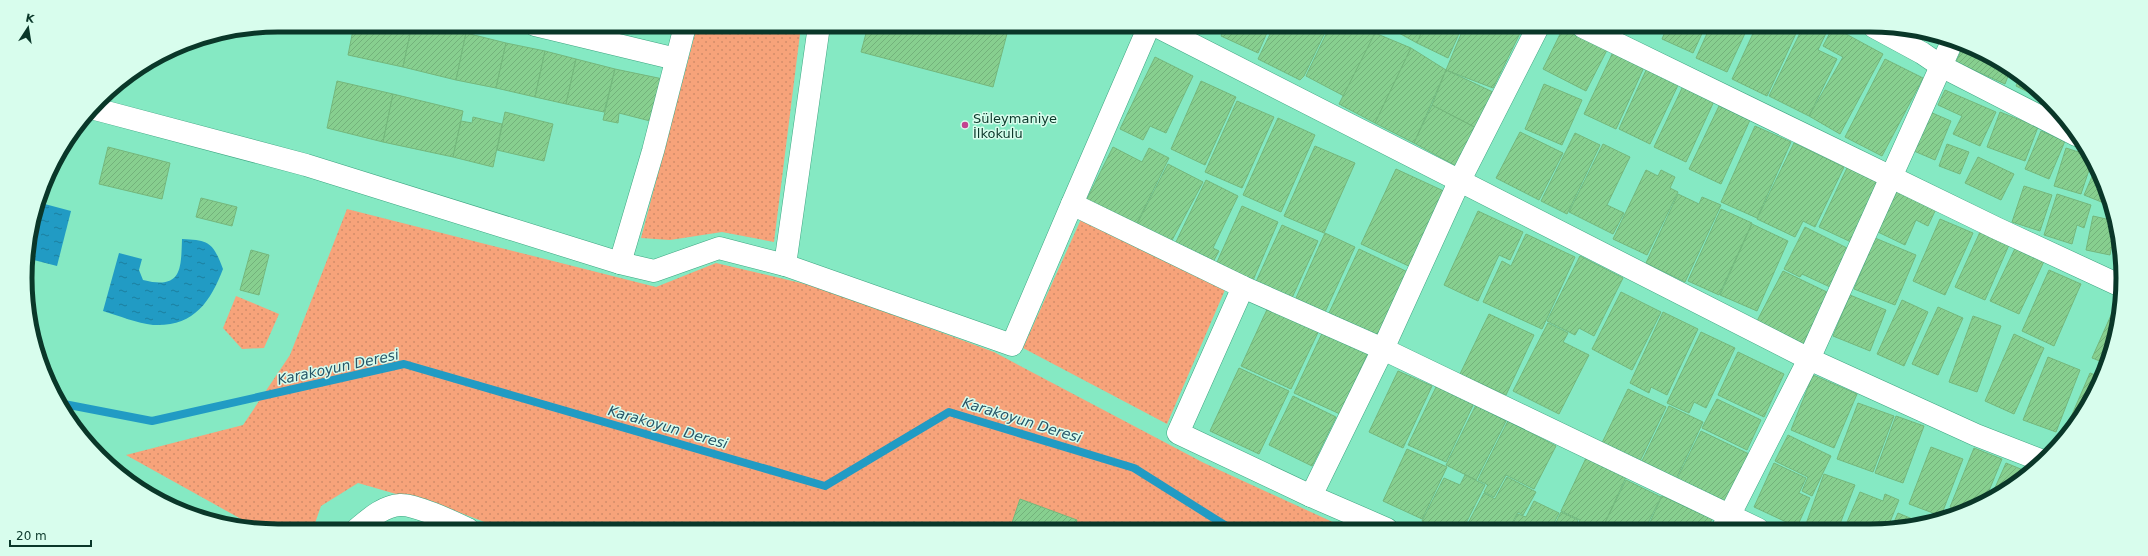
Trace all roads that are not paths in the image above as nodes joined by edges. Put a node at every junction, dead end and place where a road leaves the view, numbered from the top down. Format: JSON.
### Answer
{"nodes":[{"id":1,"x":564,"y":32,"type":"edge"},
{"id":2,"x":683,"y":32,"type":"edge"},
{"id":3,"x":818,"y":32,"type":"edge"},
{"id":4,"x":1146,"y":32,"type":"edge"},
{"id":5,"x":1168,"y":32,"type":"edge"},
{"id":6,"x":1535,"y":32,"type":"edge"},
{"id":7,"x":1593,"y":32,"type":"edge"},
{"id":8,"x":1885,"y":33,"type":"edge"},
{"id":9,"x":1950,"y":46,"type":"edge"},
{"id":10,"x":676,"y":59,"type":"junction"},
{"id":11,"x":1941,"y":66,"type":"junction"},
{"id":12,"x":99,"y":110,"type":"edge"},
{"id":13,"x":2067,"y":130,"type":"edge"},
{"id":14,"x":1890,"y":176,"type":"junction"},
{"id":15,"x":1459,"y":182,"type":"junction"},
{"id":16,"x":1072,"y":204,"type":"junction"},
{"id":17,"x":620,"y":263,"type":"junction"},
{"id":18,"x":785,"y":265,"type":"junction"},
{"id":19,"x":2116,"y":283,"type":"edge"},
{"id":20,"x":1243,"y":287,"type":"junction"},
{"id":21,"x":1383,"y":349,"type":"junction"},
{"id":22,"x":1809,"y":359,"type":"junction"},
{"id":23,"x":2037,"y":459,"type":"edge"},
{"id":24,"x":1311,"y":496,"type":"junction"},
{"id":25,"x":1726,"y":522,"type":"edge"},
{"id":26,"x":363,"y":524,"type":"edge"},
{"id":27,"x":456,"y":524,"type":"edge"},
{"id":28,"x":1375,"y":524,"type":"edge"}],
"edges":[{"from":1,"to":10,"type":"street"},
{"from":2,"to":10,"type":"street"},
{"from":3,"to":18,"type":"street"},
{"from":4,"to":16,"type":"street"},
{"from":5,"to":15,"type":"street"},
{"from":6,"to":15,"type":"street"},
{"from":7,"to":14,"type":"street"},
{"from":8,"to":11,"type":"street"},
{"from":9,"to":11,"type":"street"},
{"from":10,"to":17,"type":"street"},
{"from":11,"to":13,"type":"street"},
{"from":11,"to":14,"type":"street"},
{"from":12,"to":17,"type":"street"},
{"from":14,"to":19,"type":"street"},
{"from":14,"to":22,"type":"street"},
{"from":15,"to":21,"type":"street"},
{"from":15,"to":22,"type":"street"},
{"from":16,"to":18,"type":"street"},
{"from":16,"to":20,"type":"street"},
{"from":17,"to":18,"type":"street"},
{"from":20,"to":21,"type":"street"},
{"from":20,"to":24,"type":"street"},
{"from":21,"to":24,"type":"street"},
{"from":21,"to":25,"type":"street"},
{"from":22,"to":23,"type":"street"},
{"from":22,"to":25,"type":"street"},
{"from":24,"to":28,"type":"street"},
{"from":26,"to":27,"type":"street"}]}
